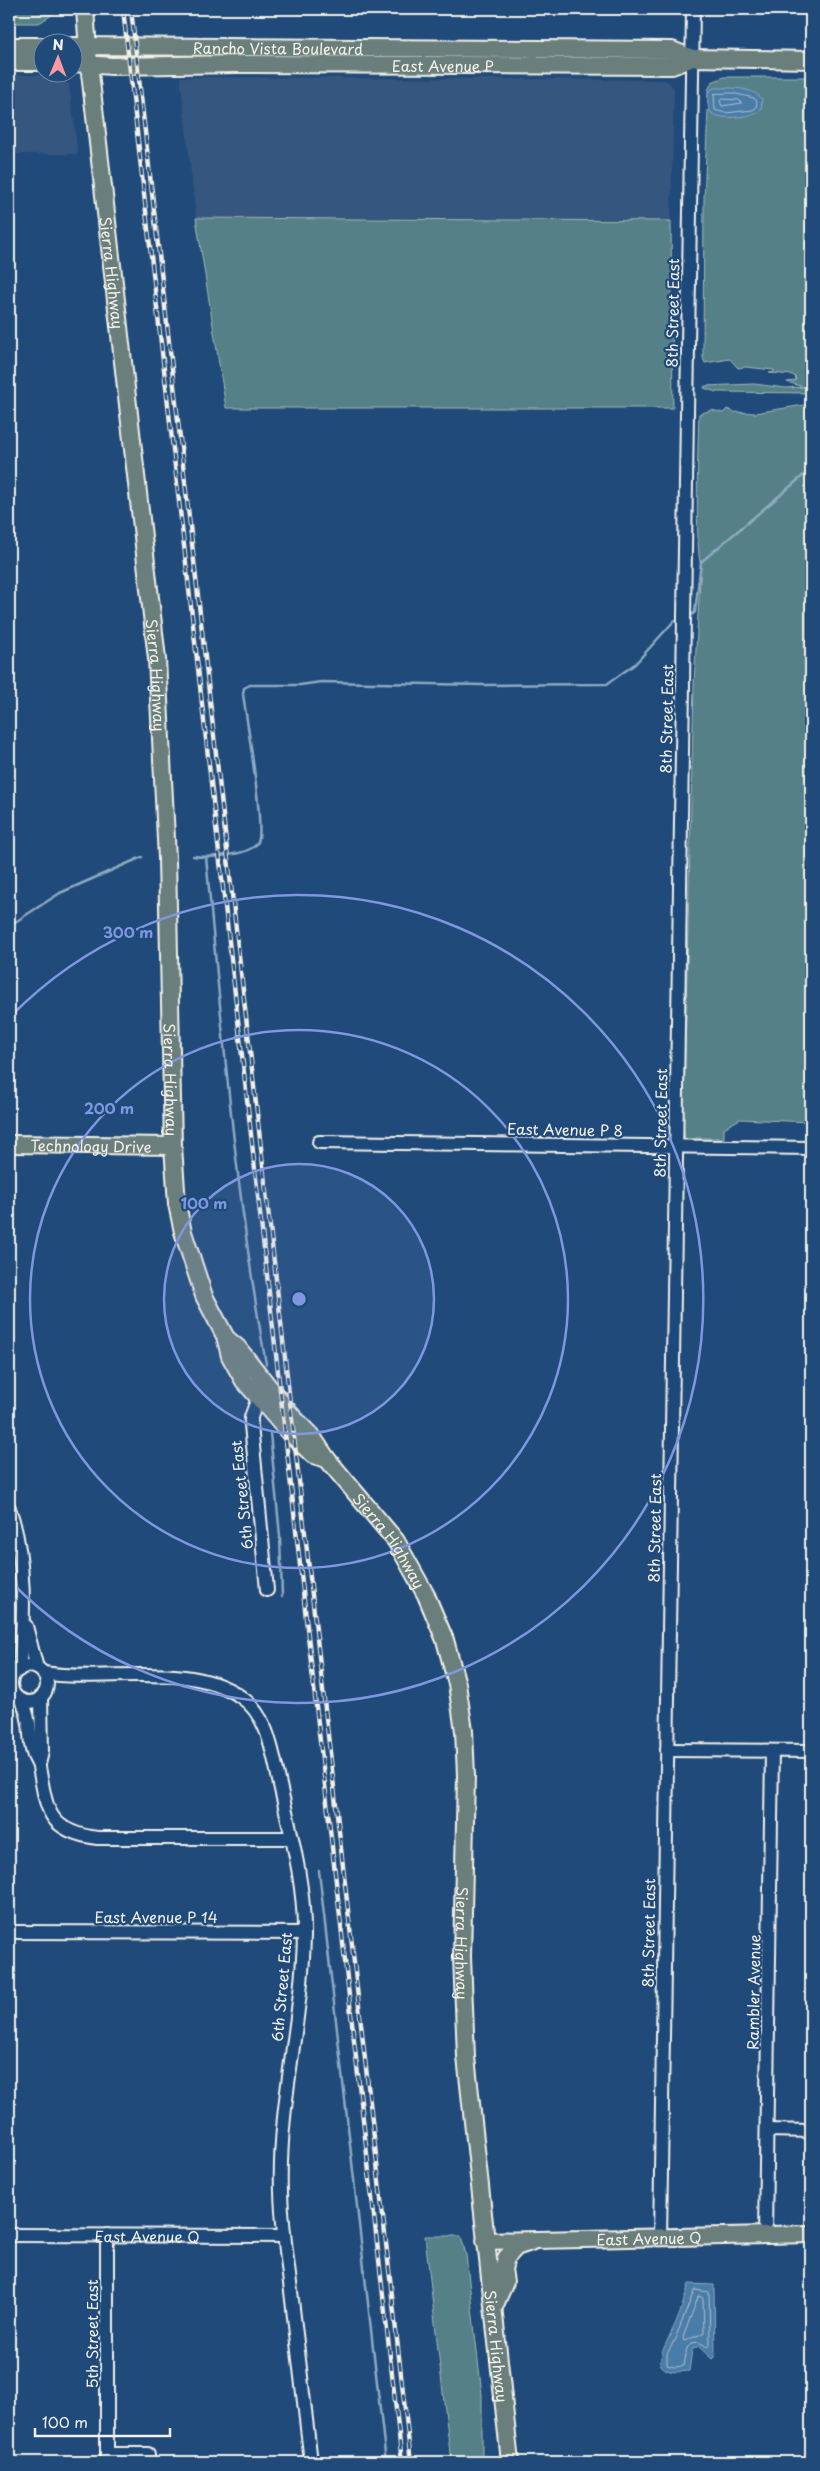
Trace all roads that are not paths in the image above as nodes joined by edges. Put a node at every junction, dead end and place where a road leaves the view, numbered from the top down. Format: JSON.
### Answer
{"nodes":[{"id":1,"x":85,"y":9,"type":"edge"},
{"id":2,"x":693,"y":9,"type":"edge"},
{"id":3,"x":82,"y":37,"type":"edge"},
{"id":4,"x":9,"y":46,"type":"edge"},
{"id":5,"x":32,"y":46,"type":"edge"},
{"id":6,"x":82,"y":46,"type":"edge"},
{"id":7,"x":82,"y":48,"type":"edge"},
{"id":8,"x":692,"y":58,"type":"junction"},
{"id":9,"x":811,"y":60,"type":"edge"},
{"id":10,"x":9,"y":62,"type":"edge"},
{"id":11,"x":32,"y":62,"type":"edge"},
{"id":12,"x":82,"y":64,"type":"edge"},
{"id":13,"x":89,"y":64,"type":"junction"},
{"id":14,"x":319,"y":1142,"type":"dead end"},
{"id":15,"x":9,"y":1144,"type":"edge"},
{"id":16,"x":173,"y":1146,"type":"junction"},
{"id":17,"x":675,"y":1147,"type":"junction"},
{"id":18,"x":811,"y":1148,"type":"edge"},
{"id":19,"x":225,"y":1336,"type":"junction"},
{"id":20,"x":258,"y":1398,"type":"junction"},
{"id":21,"x":327,"y":1460,"type":"junction"},
{"id":22,"x":9,"y":1508,"type":"edge"},
{"id":23,"x":267,"y":1590,"type":"dead end"},
{"id":24,"x":22,"y":1609,"type":"junction"},
{"id":25,"x":40,"y":1670,"type":"junction"},
{"id":26,"x":14,"y":1674,"type":"edge"},
{"id":27,"x":15,"y":1696,"type":"edge"},
{"id":28,"x":41,"y":1697,"type":"junction"},
{"id":29,"x":668,"y":1750,"type":"junction"},
{"id":30,"x":772,"y":1751,"type":"junction"},
{"id":31,"x":811,"y":1751,"type":"edge"},
{"id":32,"x":39,"y":1764,"type":"junction"},
{"id":33,"x":291,"y":1838,"type":"junction"},
{"id":34,"x":9,"y":1932,"type":"edge"},
{"id":35,"x":304,"y":1933,"type":"junction"},
{"id":36,"x":767,"y":2130,"type":"junction"},
{"id":37,"x":811,"y":2130,"type":"edge"},
{"id":38,"x":765,"y":2234,"type":"junction"},
{"id":39,"x":811,"y":2234,"type":"edge"},
{"id":40,"x":9,"y":2235,"type":"edge"},
{"id":41,"x":107,"y":2236,"type":"junction"},
{"id":42,"x":284,"y":2236,"type":"junction"},
{"id":43,"x":660,"y":2239,"type":"junction"},
{"id":44,"x":540,"y":2240,"type":"junction"},
{"id":45,"x":485,"y":2241,"type":"junction"},
{"id":46,"x":493,"y":2309,"type":"junction"},
{"id":47,"x":148,"y":2454,"type":"dead end"},
{"id":48,"x":107,"y":2458,"type":"edge"},
{"id":49,"x":311,"y":2462,"type":"edge"},
{"id":50,"x":510,"y":2462,"type":"edge"}],
"edges":[{"from":1,"to":3,"type":"main road","name":"Sierra Highway"},
{"from":2,"to":8,"type":"street","name":"8th Street East"},
{"from":4,"to":5,"type":"main road"},
{"from":6,"to":8,"type":"main road","name":"Rancho Vista Boulevard"},
{"from":7,"to":13,"type":"main road","name":"Sierra Highway"},
{"from":8,"to":9,"type":"main road","name":"East Avenue P"},
{"from":8,"to":13,"type":"main road","name":"East Avenue P"},
{"from":8,"to":17,"type":"street","name":"8th Street East"},
{"from":10,"to":11,"type":"main road"},
{"from":12,"to":13,"type":"main road","name":"East Avenue P"},
{"from":13,"to":16,"type":"main road","name":"Sierra Highway"},
{"from":14,"to":17,"type":"street","name":"East Avenue P 8"},
{"from":15,"to":16,"type":"main road","name":"Technology Drive"},
{"from":16,"to":19,"type":"main road","name":"Sierra Highway"},
{"from":17,"to":18,"type":"street","name":"East Avenue P 8"},
{"from":17,"to":29,"type":"street","name":"8th Street East"},
{"from":19,"to":20,"type":"main road","name":"Sierra Highway"},
{"from":19,"to":21,"type":"main road","name":"Sierra Highway"},
{"from":20,"to":21,"type":"main road","name":"Sierra Highway"},
{"from":20,"to":23,"type":"street","name":"6th Street East"},
{"from":21,"to":45,"type":"main road","name":"Sierra Highway"},
{"from":22,"to":24,"type":"street"},
{"from":24,"to":25,"type":"street"},
{"from":24,"to":26,"type":"street"},
{"from":25,"to":26,"type":"street"},
{"from":25,"to":28,"type":"street"},
{"from":25,"to":33,"type":"street","name":"6th Street East"},
{"from":26,"to":27,"type":"street"},
{"from":27,"to":28,"type":"street"},
{"from":27,"to":32,"type":"street"},
{"from":28,"to":32,"type":"street"},
{"from":29,"to":30,"type":"street"},
{"from":29,"to":43,"type":"street","name":"8th Street East"},
{"from":30,"to":31,"type":"street"},
{"from":30,"to":36,"type":"street","name":"Rambler Avenue"},
{"from":32,"to":33,"type":"street"},
{"from":33,"to":35,"type":"street","name":"6th Street East"},
{"from":34,"to":35,"type":"street","name":"East Avenue P 14"},
{"from":35,"to":42,"type":"street","name":"6th Street East"},
{"from":36,"to":37,"type":"street"},
{"from":36,"to":38,"type":"street","name":"Rambler Avenue"},
{"from":38,"to":39,"type":"main road","name":"East Avenue Q"},
{"from":38,"to":43,"type":"main road","name":"East Avenue Q"},
{"from":40,"to":41,"type":"street","name":"East Avenue Q"},
{"from":41,"to":42,"type":"street","name":"East Avenue Q"},
{"from":41,"to":48,"type":"street","name":"5th Street East"},
{"from":42,"to":49,"type":"street","name":"6th Street East"},
{"from":43,"to":44,"type":"main road","name":"East Avenue Q"},
{"from":44,"to":45,"type":"main road","name":"East Avenue Q"},
{"from":44,"to":46,"type":"main road"},
{"from":45,"to":46,"type":"main road","name":"Sierra Highway"},
{"from":46,"to":50,"type":"main road","name":"Sierra Highway"},
{"from":47,"to":48,"type":"street"}]}
